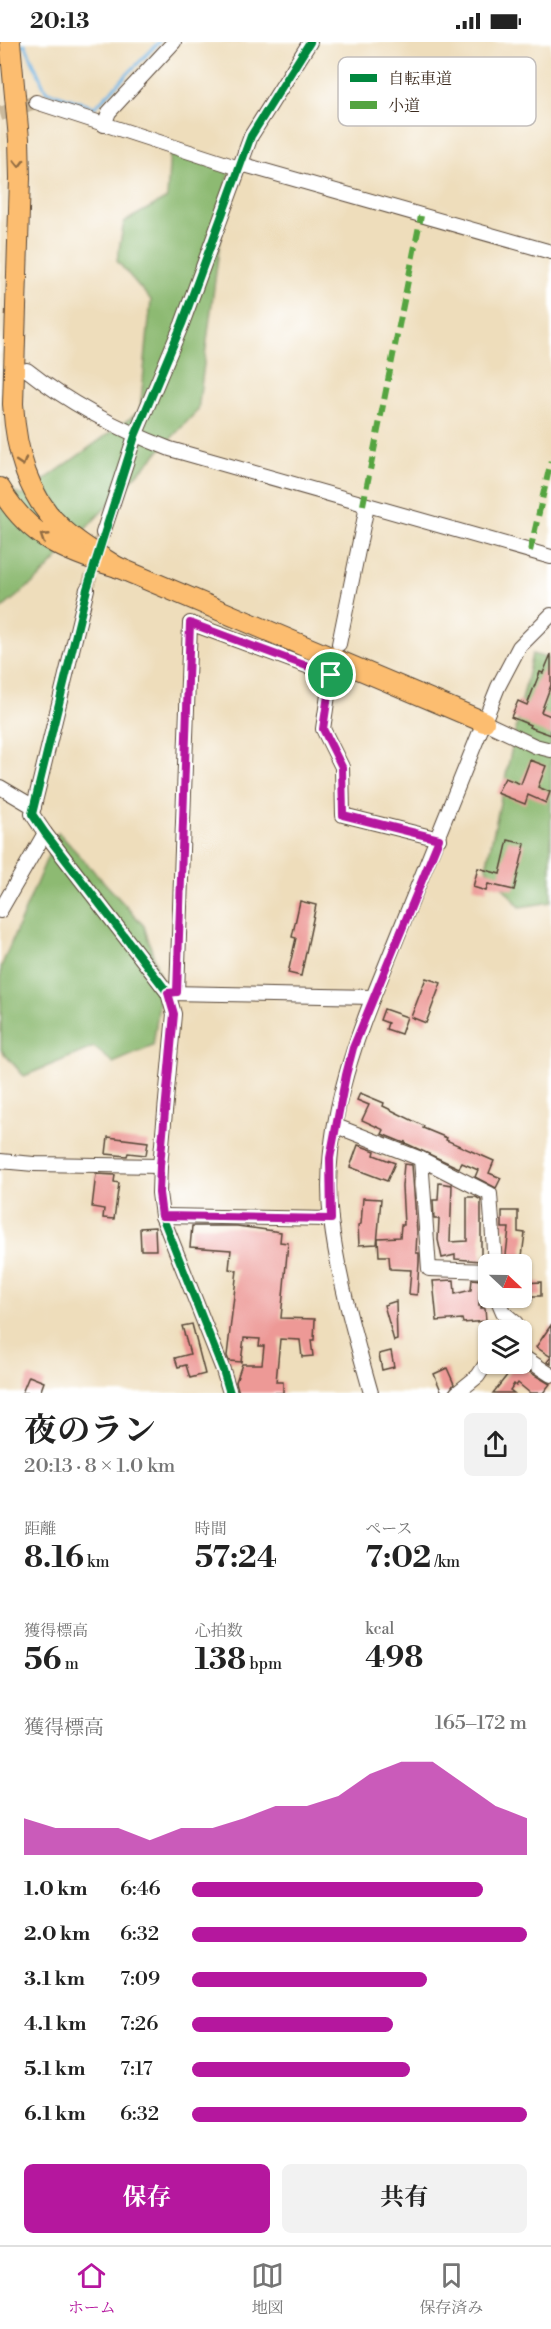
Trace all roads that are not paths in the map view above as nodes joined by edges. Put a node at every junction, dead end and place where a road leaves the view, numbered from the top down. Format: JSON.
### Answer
{"nodes":[{"id":1,"x":10,"y":42,"type":"edge"},
{"id":2,"x":174,"y":42,"type":"edge"},
{"id":3,"x":310,"y":42,"type":"edge"},
{"id":4,"x":36,"y":102,"type":"tunnel mouth"},
{"id":5,"x":104,"y":125,"type":"junction"},
{"id":6,"x":240,"y":166,"type":"junction"},
{"id":7,"x":551,"y":252,"type":"edge"},
{"id":8,"x":27,"y":370,"type":"dead end"},
{"id":9,"x":135,"y":436,"type":"junction"},
{"id":10,"x":0,"y":488,"type":"edge"},
{"id":11,"x":363,"y":505,"type":"junction"},
{"id":12,"x":103,"y":533,"type":"tunnel mouth"},
{"id":13,"x":551,"y":557,"type":"edge"},
{"id":14,"x":117,"y":567,"type":"junction"},
{"id":15,"x":87,"y":589,"type":"tunnel mouth"},
{"id":16,"x":551,"y":615,"type":"edge"},
{"id":17,"x":339,"y":644,"type":"dead end"},
{"id":18,"x":484,"y":722,"type":"junction"},
{"id":19,"x":551,"y":750,"type":"edge"},
{"id":20,"x":0,"y":787,"type":"edge"},
{"id":21,"x":34,"y":807,"type":"junction"},
{"id":22,"x":45,"y":833,"type":"junction"},
{"id":23,"x":439,"y":839,"type":"junction"},
{"id":24,"x":0,"y":911,"type":"edge"},
{"id":25,"x":172,"y":992,"type":"junction"},
{"id":26,"x":373,"y":997,"type":"junction"},
{"id":27,"x":336,"y":1126,"type":"junction"},
{"id":28,"x":421,"y":1159,"type":"junction"},
{"id":29,"x":0,"y":1161,"type":"edge"},
{"id":30,"x":160,"y":1166,"type":"junction"},
{"id":31,"x":162,"y":1216,"type":"junction"},
{"id":32,"x":331,"y":1219,"type":"junction"},
{"id":33,"x":494,"y":1254,"type":"edge"},
{"id":34,"x":478,"y":1271,"type":"edge"},
{"id":35,"x":501,"y":1308,"type":"edge"},
{"id":36,"x":512,"y":1320,"type":"edge"},
{"id":37,"x":532,"y":1362,"type":"edge"},
{"id":38,"x":479,"y":1374,"type":"edge"},
{"id":39,"x":551,"y":1374,"type":"edge"},
{"id":40,"x":476,"y":1389,"type":"edge"},
{"id":41,"x":230,"y":1393,"type":"edge"},
{"id":42,"x":371,"y":1393,"type":"edge"},
{"id":43,"x":458,"y":1393,"type":"edge"}],
"edges":[{"from":1,"to":14,"type":"highway","one_way":true},
{"from":2,"to":5,"type":"street"},
{"from":3,"to":6,"type":"street"},
{"from":4,"to":5,"type":"street"},
{"from":5,"to":6,"type":"street"},
{"from":6,"to":7,"type":"street"},
{"from":6,"to":9,"type":"street"},
{"from":8,"to":9,"type":"street"},
{"from":9,"to":11,"type":"street"},
{"from":9,"to":12,"type":"street"},
{"from":14,"to":10,"type":"highway","one_way":true},
{"from":11,"to":13,"type":"street"},
{"from":11,"to":17,"type":"street"},
{"from":14,"to":18,"type":"highway"},
{"from":15,"to":21,"type":"street"},
{"from":16,"to":18,"type":"street"},
{"from":18,"to":19,"type":"street"},
{"from":18,"to":23,"type":"street"},
{"from":20,"to":21,"type":"street"},
{"from":21,"to":22,"type":"street"},
{"from":22,"to":24,"type":"street"},
{"from":22,"to":25,"type":"street"},
{"from":23,"to":25,"type":"street"},
{"from":23,"to":26,"type":"street"},
{"from":25,"to":26,"type":"street"},
{"from":25,"to":30,"type":"street"},
{"from":26,"to":27,"type":"street"},
{"from":27,"to":28,"type":"street"},
{"from":27,"to":32,"type":"street"},
{"from":28,"to":33,"type":"street"},
{"from":28,"to":34,"type":"street"},
{"from":29,"to":30,"type":"street"},
{"from":30,"to":31,"type":"street"},
{"from":31,"to":32,"type":"street"},
{"from":31,"to":41,"type":"street"},
{"from":32,"to":42,"type":"street"},
{"from":35,"to":36,"type":"street"},
{"from":37,"to":39,"type":"street"},
{"from":38,"to":40,"type":"street"},
{"from":40,"to":43,"type":"street"}]}
